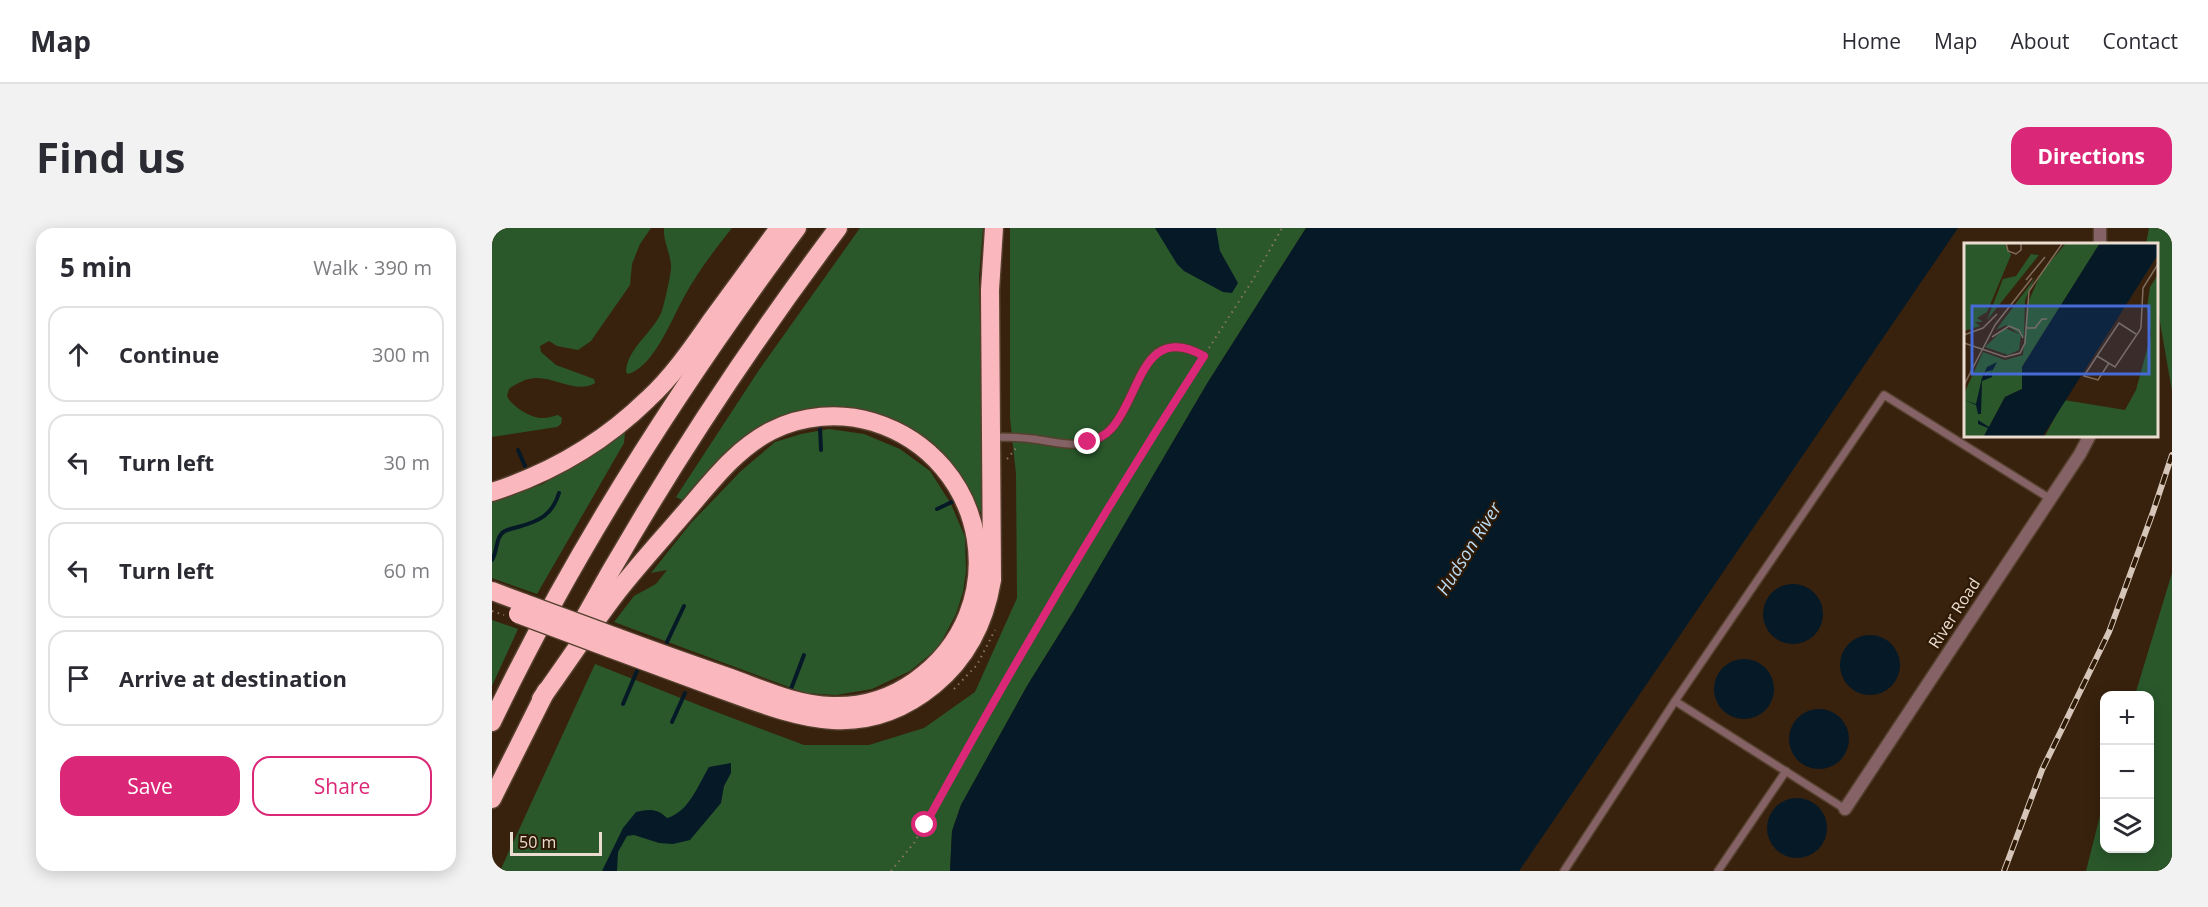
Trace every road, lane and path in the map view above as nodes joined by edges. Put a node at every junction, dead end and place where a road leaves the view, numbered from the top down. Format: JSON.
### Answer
{"nodes":[{"id":1,"x":779,"y":228,"type":"edge"},
{"id":2,"x":797,"y":228,"type":"edge"},
{"id":3,"x":838,"y":228,"type":"edge"},
{"id":4,"x":994,"y":228,"type":"edge"},
{"id":5,"x":1282,"y":228,"type":"edge"},
{"id":6,"x":1204,"y":356,"type":"junction"},
{"id":7,"x":2089,"y":436,"type":"edge"},
{"id":8,"x":991,"y":437,"type":"junction"},
{"id":9,"x":1024,"y":444,"type":"dead end"},
{"id":10,"x":1005,"y":463,"type":"dead end"},
{"id":11,"x":492,"y":492,"type":"edge"},
{"id":12,"x":2049,"y":498,"type":"junction"},
{"id":13,"x":492,"y":591,"type":"edge"},
{"id":14,"x":492,"y":604,"type":"edge"},
{"id":15,"x":521,"y":609,"type":"junction"},
{"id":16,"x":997,"y":621,"type":"dead end"},
{"id":17,"x":613,"y":642,"type":"junction"},
{"id":18,"x":949,"y":693,"type":"dead end"},
{"id":19,"x":541,"y":699,"type":"junction"},
{"id":20,"x":1675,"y":701,"type":"junction"},
{"id":21,"x":492,"y":722,"type":"edge"},
{"id":22,"x":1786,"y":771,"type":"junction"},
{"id":23,"x":492,"y":799,"type":"edge"},
{"id":24,"x":1845,"y":809,"type":"joint"},
{"id":25,"x":891,"y":871,"type":"edge"},
{"id":26,"x":1564,"y":871,"type":"edge"},
{"id":27,"x":1718,"y":871,"type":"edge"}],
"edges":[{"from":1,"to":11,"type":"highway"},
{"from":2,"to":21,"type":"highway"},
{"from":3,"to":19,"type":"highway"},
{"from":4,"to":8,"type":"highway"},
{"from":5,"to":6,"type":"path"},
{"from":6,"to":8,"type":"lane"},
{"from":6,"to":25,"type":"path"},
{"from":7,"to":12,"type":"street","name":"River Road"},
{"from":8,"to":17,"type":"highway"},
{"from":9,"to":10,"type":"path"},
{"from":12,"to":20,"type":"lane"},
{"from":12,"to":24,"type":"street","name":"River Road"},
{"from":13,"to":15,"type":"highway"},
{"from":14,"to":15,"type":"highway"},
{"from":15,"to":17,"type":"highway","bridge":true},
{"from":16,"to":18,"type":"path"},
{"from":17,"to":19,"type":"highway"},
{"from":19,"to":23,"type":"highway"},
{"from":20,"to":22,"type":"lane"},
{"from":20,"to":26,"type":"lane"},
{"from":22,"to":24,"type":"lane"},
{"from":22,"to":27,"type":"lane"}]}
